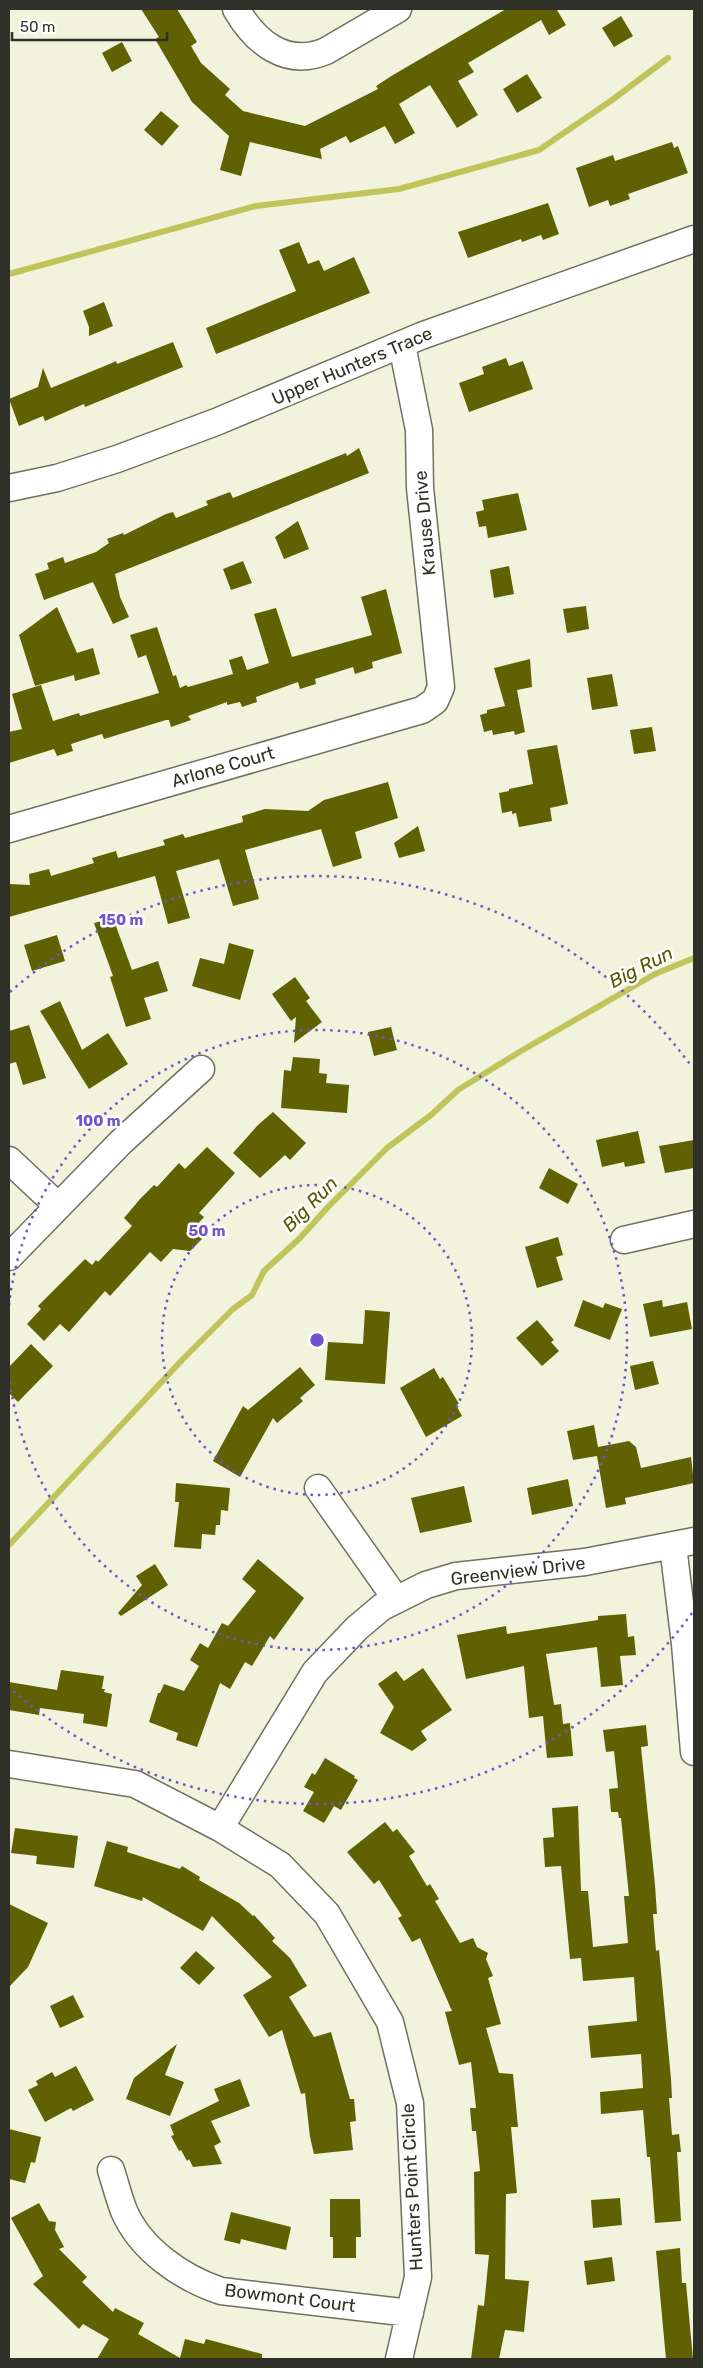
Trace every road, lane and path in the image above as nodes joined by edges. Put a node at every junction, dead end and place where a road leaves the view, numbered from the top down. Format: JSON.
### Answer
{"nodes":[{"id":1,"x":236,"y":9,"type":"edge"},
{"id":2,"x":398,"y":9,"type":"edge"},
{"id":3,"x":694,"y":239,"type":"edge"},
{"id":4,"x":402,"y":345,"type":"junction"},
{"id":5,"x":9,"y":488,"type":"edge"},
{"id":6,"x":435,"y":701,"type":"joint"},
{"id":7,"x":9,"y":829,"type":"edge"},
{"id":8,"x":201,"y":1069,"type":"dead end"},
{"id":9,"x":9,"y":1160,"type":"edge"},
{"id":10,"x":58,"y":1206,"type":"junction"},
{"id":11,"x":694,"y":1224,"type":"edge"},
{"id":12,"x":624,"y":1240,"type":"dead end"},
{"id":13,"x":9,"y":1257,"type":"edge"},
{"id":14,"x":318,"y":1488,"type":"dead end"},
{"id":15,"x":683,"y":1543,"type":"edge"},
{"id":16,"x":396,"y":1600,"type":"junction"},
{"id":17,"x":694,"y":1752,"type":"edge"},
{"id":18,"x":9,"y":1764,"type":"edge"},
{"id":19,"x":220,"y":1828,"type":"junction"},
{"id":20,"x":111,"y":2170,"type":"dead end"},
{"id":21,"x":410,"y":2313,"type":"junction"},
{"id":22,"x":399,"y":2359,"type":"edge"}],
"edges":[{"from":1,"to":2,"type":"street"},
{"from":3,"to":4,"type":"street","name":"Upper Hunters Trace"},
{"from":4,"to":5,"type":"street","name":"Upper Hunters Trace"},
{"from":4,"to":6,"type":"street","name":"Krause Drive"},
{"from":6,"to":7,"type":"street","name":"Arlone Court"},
{"from":8,"to":10,"type":"street"},
{"from":9,"to":10,"type":"street"},
{"from":10,"to":13,"type":"street"},
{"from":11,"to":12,"type":"street"},
{"from":14,"to":16,"type":"street"},
{"from":15,"to":16,"type":"street","name":"Greenview Drive"},
{"from":15,"to":17,"type":"street"},
{"from":16,"to":19,"type":"street","name":"Greenview Drive"},
{"from":18,"to":19,"type":"street","name":"Hunters Point Circle"},
{"from":19,"to":21,"type":"street","name":"Hunters Point Circle"},
{"from":20,"to":21,"type":"street","name":"Bowmont Court"},
{"from":21,"to":22,"type":"street","name":"Hunters Point Circle"}]}
